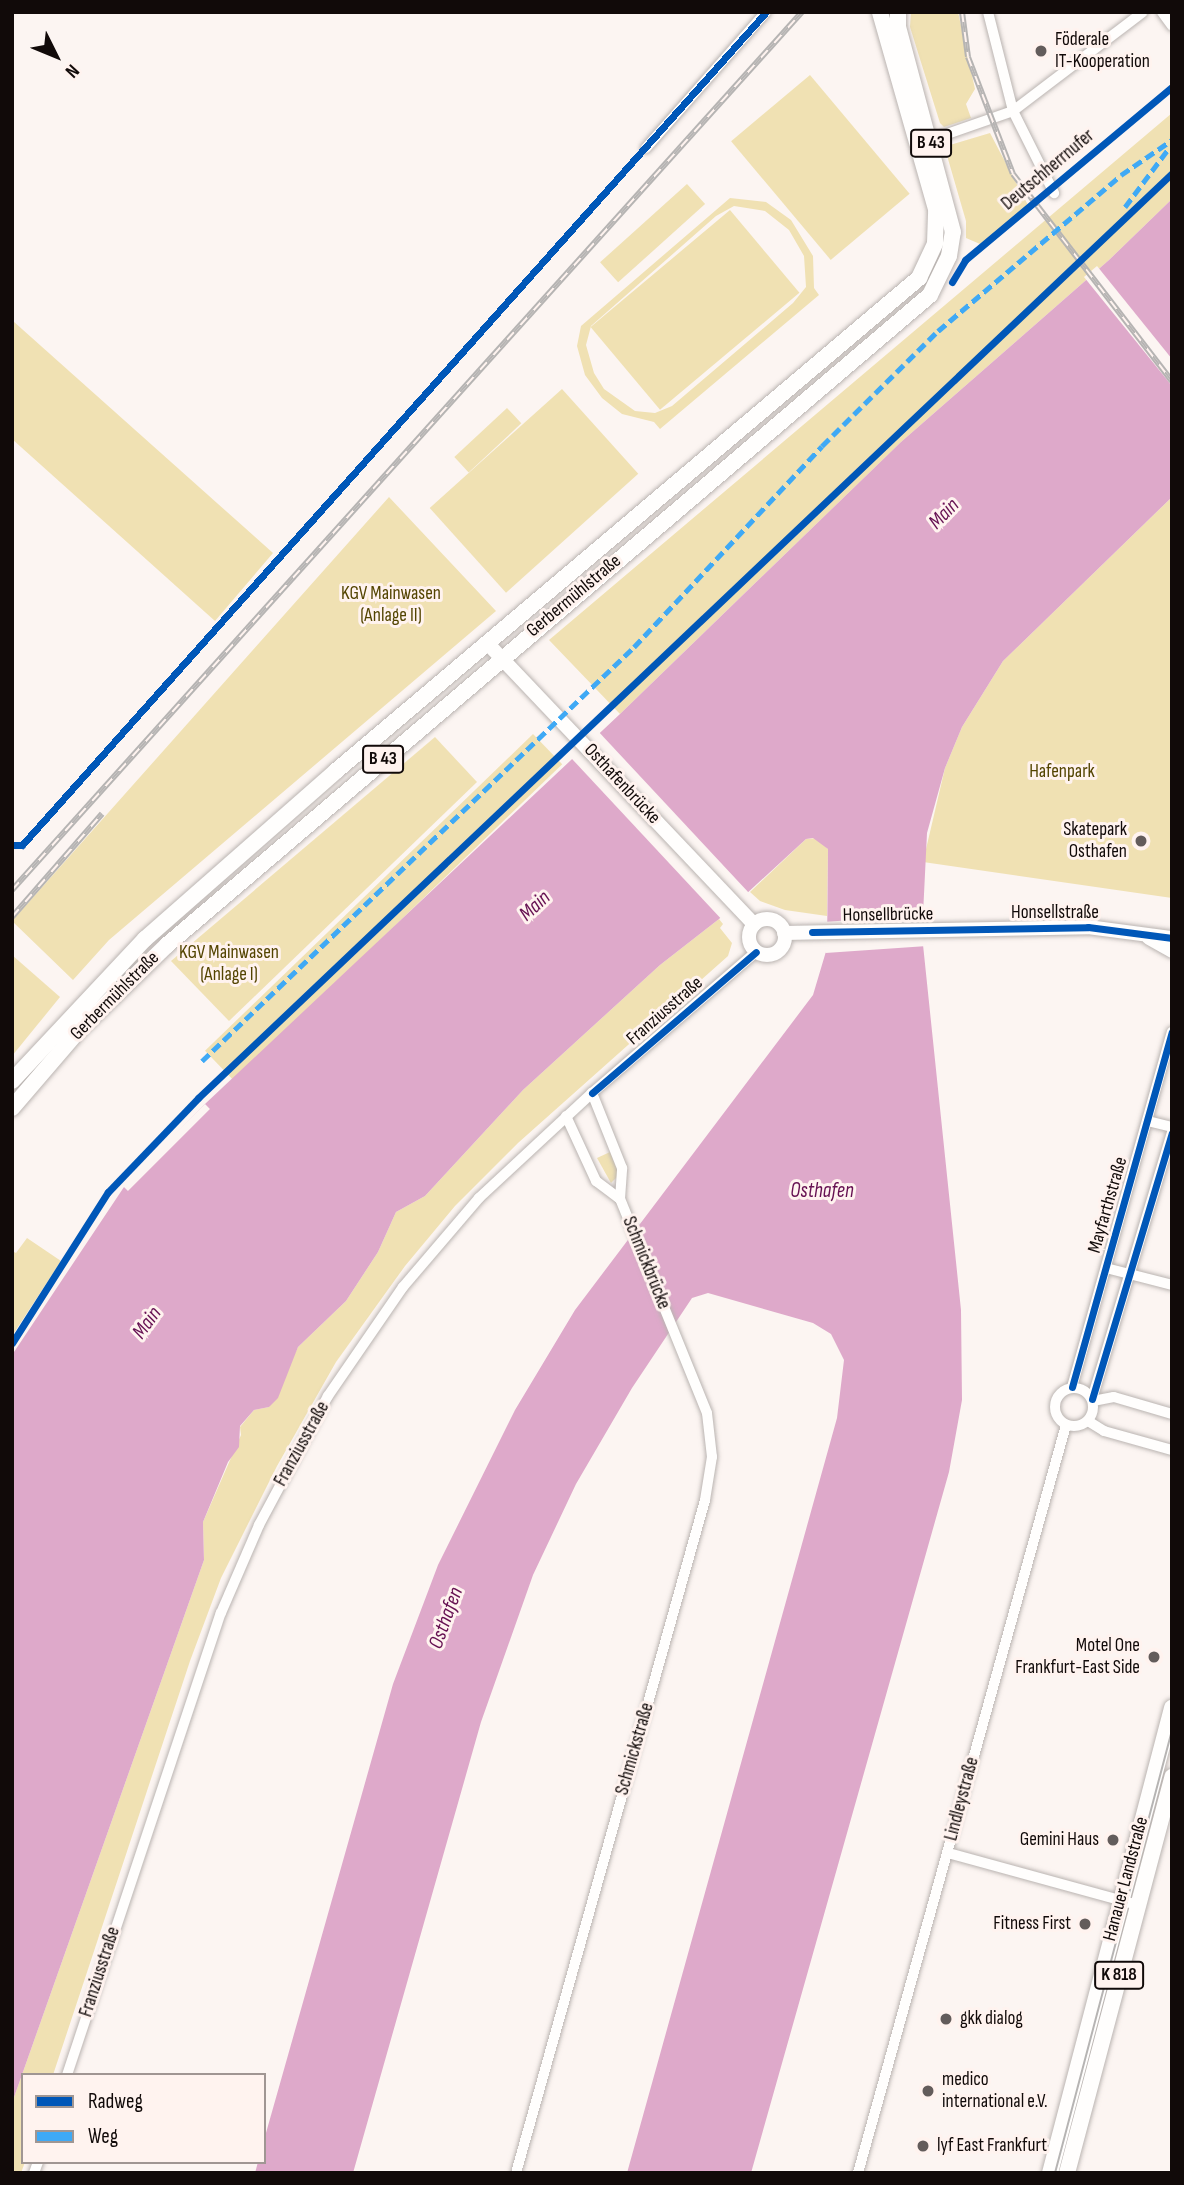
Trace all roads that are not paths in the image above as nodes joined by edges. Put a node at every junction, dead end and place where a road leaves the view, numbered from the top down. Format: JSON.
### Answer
{"nodes":[{"id":1,"x":766,"y":12,"type":"edge"},
{"id":2,"x":880,"y":12,"type":"edge"},
{"id":3,"x":898,"y":12,"type":"edge"},
{"id":4,"x":988,"y":12,"type":"edge"},
{"id":5,"x":1143,"y":12,"type":"edge"},
{"id":6,"x":1162,"y":12,"type":"edge"},
{"id":7,"x":1172,"y":26,"type":"edge"},
{"id":8,"x":1013,"y":111,"type":"junction"},
{"id":9,"x":925,"y":146,"type":"junction"},
{"id":10,"x":646,"y":148,"type":"dead end"},
{"id":11,"x":1055,"y":193,"type":"dead end"},
{"id":12,"x":489,"y":645,"type":"junction"},
{"id":13,"x":501,"y":658,"type":"junction"},
{"id":14,"x":754,"y":924,"type":"junction"},
{"id":15,"x":965,"y":930,"type":"joint"},
{"id":16,"x":784,"y":933,"type":"junction"},
{"id":17,"x":1145,"y":935,"type":"junction"},
{"id":18,"x":1172,"y":938,"type":"edge"},
{"id":19,"x":1172,"y":951,"type":"edge"},
{"id":20,"x":756,"y":952,"type":"junction"},
{"id":21,"x":1172,"y":1031,"type":"edge"},
{"id":22,"x":12,"y":1082,"type":"edge"},
{"id":23,"x":592,"y":1093,"type":"junction"},
{"id":24,"x":12,"y":1108,"type":"edge"},
{"id":25,"x":566,"y":1116,"type":"junction"},
{"id":26,"x":1148,"y":1121,"type":"junction"},
{"id":27,"x":1172,"y":1127,"type":"edge"},
{"id":28,"x":1172,"y":1133,"type":"edge"},
{"id":29,"x":620,"y":1199,"type":"junction"},
{"id":30,"x":1106,"y":1268,"type":"junction"},
{"id":31,"x":1131,"y":1273,"type":"junction"},
{"id":32,"x":1172,"y":1285,"type":"edge"},
{"id":33,"x":672,"y":1326,"type":"joint"},
{"id":34,"x":1072,"y":1387,"type":"junction"},
{"id":35,"x":1093,"y":1400,"type":"junction"},
{"id":36,"x":1172,"y":1414,"type":"edge"},
{"id":37,"x":1088,"y":1421,"type":"junction"},
{"id":38,"x":1066,"y":1425,"type":"junction"},
{"id":39,"x":1172,"y":1450,"type":"edge"},
{"id":40,"x":1172,"y":1708,"type":"edge"},
{"id":41,"x":1172,"y":1777,"type":"edge"},
{"id":42,"x":948,"y":1853,"type":"junction"},
{"id":43,"x":1121,"y":1899,"type":"junction"},
{"id":44,"x":1138,"y":1905,"type":"junction"},
{"id":45,"x":68,"y":2073,"type":"edge"},
{"id":46,"x":516,"y":2173,"type":"edge"},
{"id":47,"x":858,"y":2173,"type":"edge"},
{"id":48,"x":1050,"y":2173,"type":"edge"},
{"id":49,"x":1067,"y":2173,"type":"edge"}],
"edges":[{"from":1,"to":10,"type":"street"},
{"from":2,"to":9,"type":"main road","name":"Gerbermühlstraße","number":"B 43"},
{"from":3,"to":9,"type":"main road","name":"Gerbermühlstraße","number":"B 43"},
{"from":4,"to":8,"type":"street"},
{"from":5,"to":8,"type":"street"},
{"from":6,"to":7,"type":"street"},
{"from":8,"to":9,"type":"street"},
{"from":8,"to":11,"type":"street"},
{"from":9,"to":12,"type":"main road","name":"Gerbermühlstraße","number":"B 43"},
{"from":9,"to":13,"type":"main road","name":"Gerbermühlstraße","number":"B 43"},
{"from":12,"to":13,"type":"street","name":"Osthafenbrücke"},
{"from":12,"to":22,"type":"main road","name":"Gerbermühlstraße","number":"B 43"},
{"from":13,"to":14,"type":"street","name":"Osthafenbrücke"},
{"from":13,"to":24,"type":"main road","name":"Gerbermühlstraße","number":"B 43"},
{"from":14,"to":16,"type":"street"},
{"from":14,"to":20,"type":"street"},
{"from":15,"to":16,"type":"street","name":"Honsellbrücke"},
{"from":15,"to":17,"type":"street","name":"Honsellstraße"},
{"from":16,"to":20,"type":"street","name":"Franziusstraße"},
{"from":17,"to":18,"type":"street","name":"Honsellstraße"},
{"from":17,"to":19,"type":"street","name":"Honsellstraße"},
{"from":20,"to":23,"type":"street","name":"Franziusstraße"},
{"from":21,"to":26,"type":"street","name":"Mayfarthstraße"},
{"from":23,"to":25,"type":"street","name":"Franziusstraße"},
{"from":23,"to":29,"type":"street"},
{"from":25,"to":29,"type":"street"},
{"from":25,"to":45,"type":"street","name":"Franziusstraße"},
{"from":26,"to":27,"type":"street"},
{"from":26,"to":30,"type":"street","name":"Mayfarthstraße"},
{"from":28,"to":31,"type":"street"},
{"from":29,"to":33,"type":"street","name":"Schmickbrücke"},
{"from":30,"to":31,"type":"street"},
{"from":30,"to":34,"type":"street","name":"Mayfarthstraße"},
{"from":31,"to":32,"type":"street"},
{"from":31,"to":35,"type":"street"},
{"from":33,"to":46,"type":"street","name":"Schmickstraße"},
{"from":34,"to":35,"type":"street"},
{"from":34,"to":38,"type":"street"},
{"from":35,"to":36,"type":"street"},
{"from":35,"to":37,"type":"street"},
{"from":37,"to":38,"type":"street"},
{"from":37,"to":39,"type":"street"},
{"from":38,"to":42,"type":"street","name":"Lindleystraße"},
{"from":40,"to":43,"type":"main road","name":"Hanauer Landstraße","number":"K 818"},
{"from":41,"to":44,"type":"main road","name":"Hanauer Landstraße","number":"K 818"},
{"from":42,"to":43,"type":"street"},
{"from":42,"to":47,"type":"street","name":"Lindleystraße"},
{"from":43,"to":44,"type":"street"},
{"from":43,"to":48,"type":"main road","name":"Hanauer Landstraße","number":"K 818"},
{"from":44,"to":49,"type":"main road","name":"Hanauer Landstraße","number":"K 818"}]}
